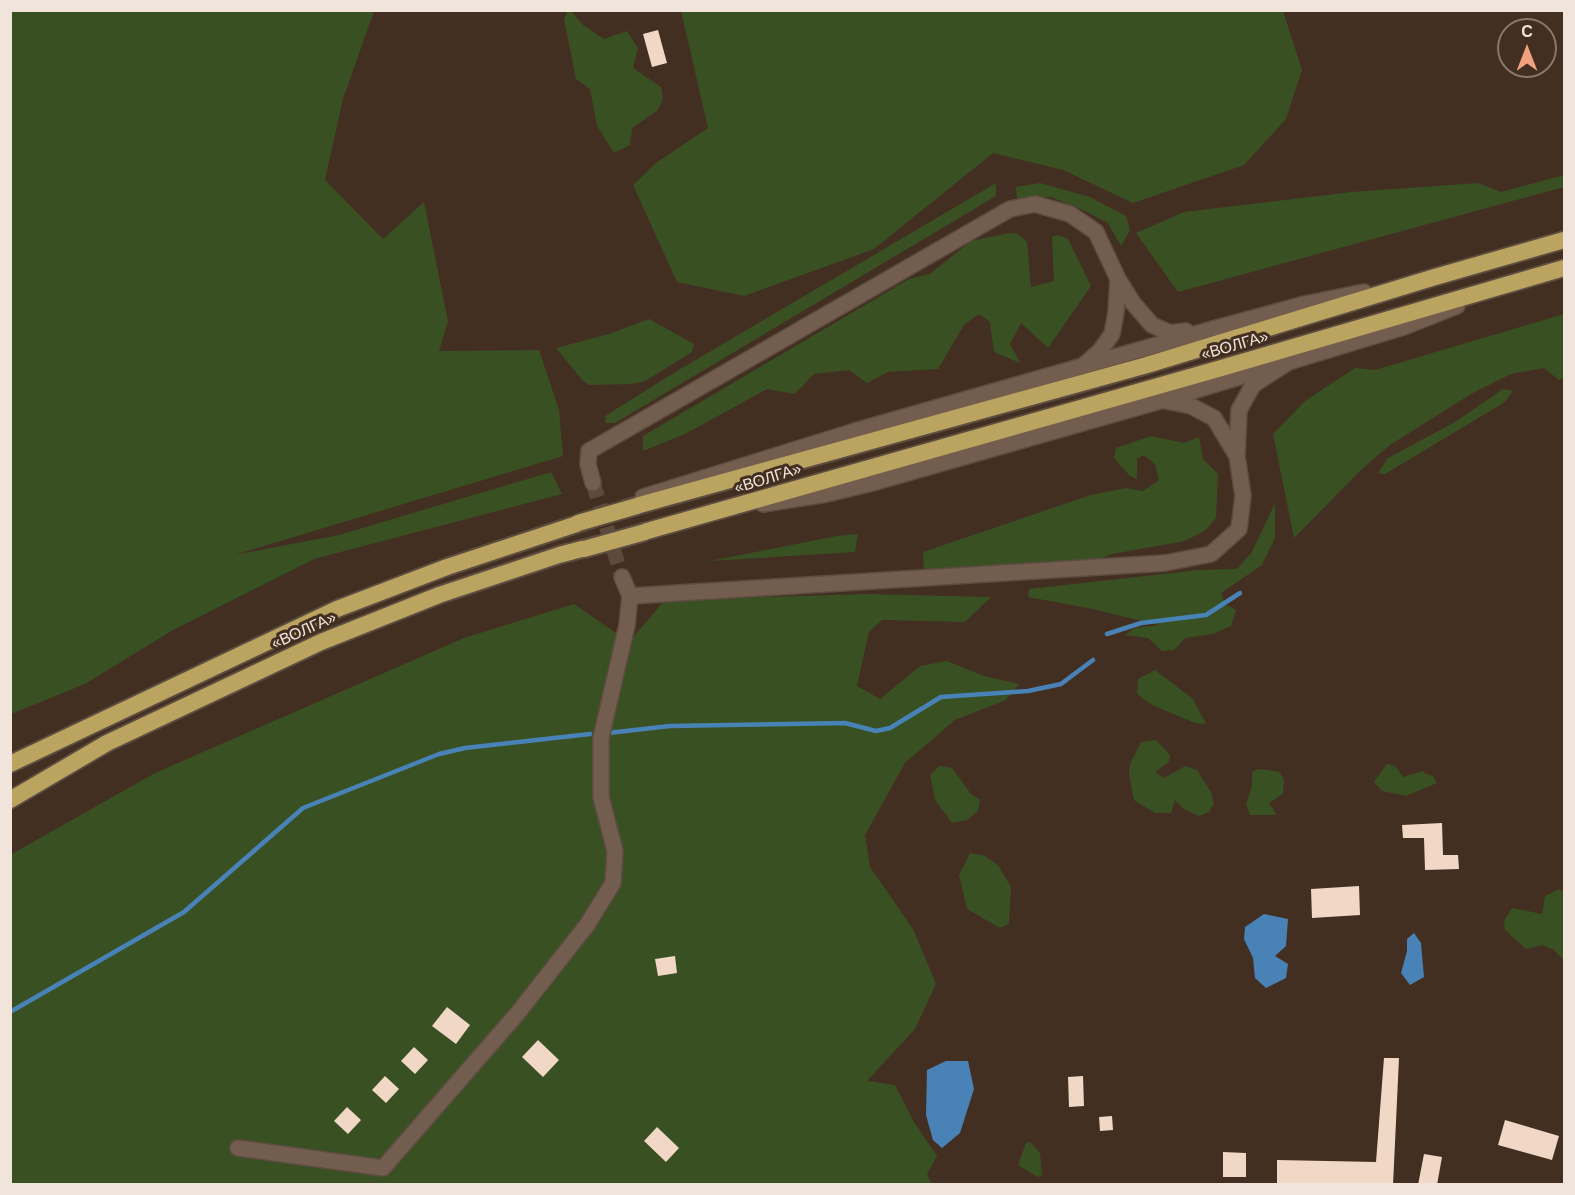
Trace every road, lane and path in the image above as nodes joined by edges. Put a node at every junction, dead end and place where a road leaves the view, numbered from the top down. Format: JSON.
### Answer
{"nodes":[{"id":1,"x":1564,"y":240,"type":"edge"},
{"id":2,"x":1564,"y":268,"type":"edge"},
{"id":3,"x":1435,"y":277,"type":"junction"},
{"id":4,"x":1118,"y":279,"type":"junction"},
{"id":5,"x":1519,"y":281,"type":"junction"},
{"id":6,"x":1213,"y":329,"type":"junction"},
{"id":7,"x":1287,"y":363,"type":"junction"},
{"id":8,"x":1081,"y":368,"type":"junction"},
{"id":9,"x":1163,"y":400,"type":"junction"},
{"id":10,"x":1237,"y":456,"type":"junction"},
{"id":11,"x":593,"y":483,"type":"tunnel mouth"},
{"id":12,"x":723,"y":511,"type":"junction"},
{"id":13,"x":584,"y":521,"type":"junction"},
{"id":14,"x":622,"y":577,"type":"tunnel mouth"},
{"id":15,"x":630,"y":596,"type":"junction"},
{"id":16,"x":10,"y":764,"type":"edge"},
{"id":17,"x":10,"y":800,"type":"edge"},
{"id":18,"x":238,"y":1148,"type":"dead end"}],
"edges":[{"from":1,"to":3,"type":"highway","name":"«ВОЛГА»"},
{"from":2,"to":5,"type":"highway","name":"«ВОЛГА»"},
{"from":3,"to":6,"type":"street"},
{"from":3,"to":13,"type":"highway","name":"«ВОЛГА»","bridge":true},
{"from":4,"to":6,"type":"street"},
{"from":4,"to":8,"type":"street"},
{"from":4,"to":11,"type":"street"},
{"from":5,"to":7,"type":"street"},
{"from":5,"to":12,"type":"highway","name":"«ВОЛГА»"},
{"from":6,"to":8,"type":"street"},
{"from":7,"to":9,"type":"street"},
{"from":7,"to":10,"type":"street"},
{"from":8,"to":13,"type":"street"},
{"from":9,"to":10,"type":"street"},
{"from":9,"to":12,"type":"street"},
{"from":10,"to":15,"type":"street"},
{"from":12,"to":17,"type":"highway","name":"«ВОЛГА»"},
{"from":13,"to":16,"type":"highway","name":"«ВОЛГА»"},
{"from":14,"to":15,"type":"street"},
{"from":15,"to":18,"type":"street"}]}
